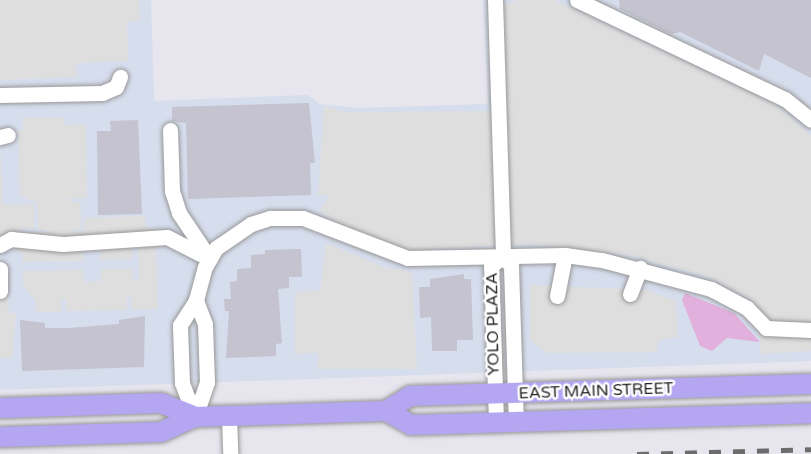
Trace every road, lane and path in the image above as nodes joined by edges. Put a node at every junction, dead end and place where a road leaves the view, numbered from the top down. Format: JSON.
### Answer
{"nodes":[{"id":1,"x":495,"y":0,"type":"edge"},
{"id":2,"x":577,"y":0,"type":"edge"},
{"id":3,"x":120,"y":77,"type":"dead end"},
{"id":4,"x":0,"y":95,"type":"edge"},
{"id":5,"x":811,"y":120,"type":"edge"},
{"id":6,"x":170,"y":130,"type":"dead end"},
{"id":7,"x":0,"y":245,"type":"edge"},
{"id":8,"x":565,"y":255,"type":"junction"},
{"id":9,"x":503,"y":256,"type":"junction"},
{"id":10,"x":210,"y":259,"type":"junction"},
{"id":11,"x":640,"y":268,"type":"junction"},
{"id":12,"x":0,"y":269,"type":"edge"},
{"id":13,"x":0,"y":291,"type":"edge"},
{"id":14,"x":630,"y":294,"type":"dead end"},
{"id":15,"x":557,"y":297,"type":"dead end"},
{"id":16,"x":196,"y":300,"type":"junction"},
{"id":17,"x":811,"y":330,"type":"edge"},
{"id":18,"x":811,"y":384,"type":"edge"},
{"id":19,"x":515,"y":393,"type":"junction"},
{"id":20,"x":495,"y":394,"type":"junction"},
{"id":21,"x":0,"y":408,"type":"edge"},
{"id":22,"x":386,"y":411,"type":"junction"},
{"id":23,"x":811,"y":413,"type":"edge"},
{"id":24,"x":229,"y":416,"type":"junction"},
{"id":25,"x":195,"y":417,"type":"junction"},
{"id":26,"x":496,"y":422,"type":"junction"},
{"id":27,"x":516,"y":422,"type":"junction"},
{"id":28,"x":0,"y":437,"type":"edge"},
{"id":29,"x":230,"y":454,"type":"edge"}],
"edges":[{"from":1,"to":9,"type":"lane"},
{"from":2,"to":5,"type":"lane"},
{"from":3,"to":4,"type":"lane"},
{"from":6,"to":10,"type":"lane"},
{"from":7,"to":10,"type":"lane"},
{"from":8,"to":9,"type":"lane"},
{"from":8,"to":11,"type":"lane"},
{"from":8,"to":15,"type":"lane"},
{"from":9,"to":10,"type":"lane"},
{"from":9,"to":19,"type":"lane","name":"YOLO PLAZA"},
{"from":9,"to":20,"type":"lane","name":"YOLO PLAZA"},
{"from":10,"to":16,"type":"lane"},
{"from":11,"to":14,"type":"lane"},
{"from":11,"to":17,"type":"lane"},
{"from":12,"to":13,"type":"lane"},
{"from":16,"to":25,"type":"lane"},
{"from":16,"to":25,"type":"lane"},
{"from":18,"to":19,"type":"main road","name":"EAST MAIN STREET"},
{"from":19,"to":20,"type":"main road","name":"EAST MAIN STREET"},
{"from":19,"to":27,"type":"lane","name":"YOLO PLAZA"},
{"from":20,"to":22,"type":"main road","name":"EAST MAIN STREET"},
{"from":20,"to":26,"type":"lane","name":"YOLO PLAZA"},
{"from":21,"to":25,"type":"main road","name":"EAST MAIN STREET"},
{"from":22,"to":24,"type":"main road","name":"EAST MAIN STREET"},
{"from":22,"to":26,"type":"main road","name":"EAST MAIN STREET"},
{"from":23,"to":27,"type":"main road","name":"EAST MAIN STREET"},
{"from":24,"to":25,"type":"main road","name":"EAST MAIN STREET"},
{"from":24,"to":29,"type":"lane"},
{"from":25,"to":28,"type":"main road","name":"EAST MAIN STREET"},
{"from":26,"to":27,"type":"main road","name":"EAST MAIN STREET"}]}
